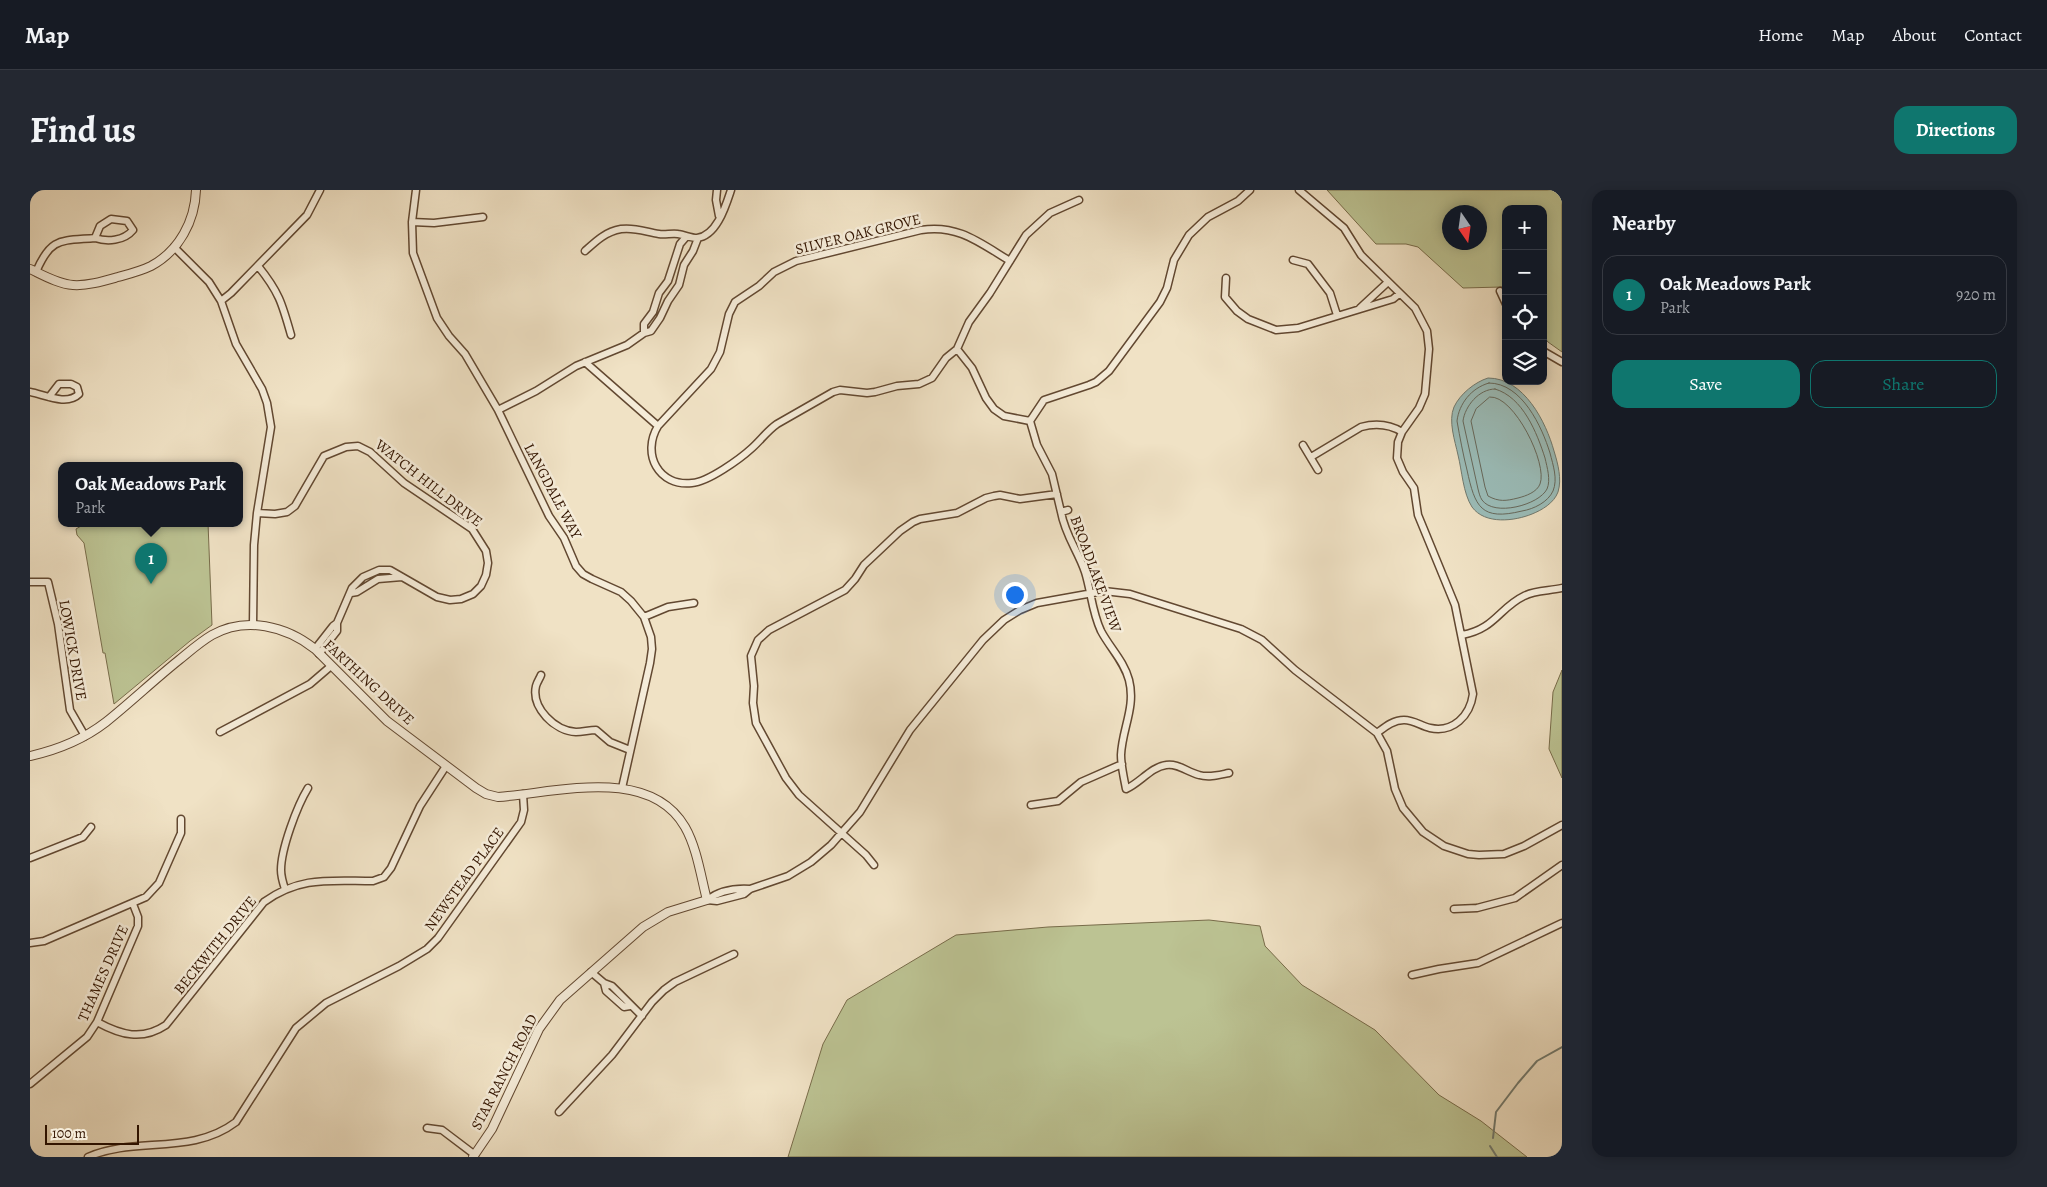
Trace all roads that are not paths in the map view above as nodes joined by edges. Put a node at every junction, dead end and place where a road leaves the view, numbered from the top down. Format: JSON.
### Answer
{"nodes":[{"id":1,"x":196,"y":190,"type":"edge"},
{"id":2,"x":320,"y":190,"type":"edge"},
{"id":3,"x":416,"y":190,"type":"edge"},
{"id":4,"x":717,"y":190,"type":"edge"},
{"id":5,"x":731,"y":190,"type":"edge"},
{"id":6,"x":1250,"y":190,"type":"edge"},
{"id":7,"x":1299,"y":190,"type":"edge"},
{"id":8,"x":1080,"y":200,"type":"dead end"},
{"id":9,"x":719,"y":216,"type":"junction"},
{"id":10,"x":483,"y":217,"type":"dead end"},
{"id":11,"x":412,"y":222,"type":"junction"},
{"id":12,"x":686,"y":237,"type":"junction"},
{"id":13,"x":95,"y":238,"type":"junction"},
{"id":14,"x":698,"y":238,"type":"junction"},
{"id":15,"x":174,"y":248,"type":"junction"},
{"id":16,"x":585,"y":251,"type":"dead end"},
{"id":17,"x":1010,"y":260,"type":"junction"},
{"id":18,"x":1294,"y":260,"type":"dead end"},
{"id":19,"x":673,"y":261,"type":"junction"},
{"id":20,"x":684,"y":264,"type":"junction"},
{"id":21,"x":258,"y":266,"type":"junction"},
{"id":22,"x":33,"y":271,"type":"edge"},
{"id":23,"x":1226,"y":278,"type":"dead end"},
{"id":24,"x":1388,"y":282,"type":"junction"},
{"id":25,"x":1500,"y":291,"type":"dead end"},
{"id":26,"x":1399,"y":294,"type":"junction"},
{"id":27,"x":1502,"y":295,"type":"edge"},
{"id":28,"x":221,"y":300,"type":"junction"},
{"id":29,"x":1360,"y":309,"type":"junction"},
{"id":30,"x":1337,"y":315,"type":"junction"},
{"id":31,"x":644,"y":333,"type":"junction"},
{"id":32,"x":291,"y":335,"type":"dead end"},
{"id":33,"x":957,"y":348,"type":"junction"},
{"id":34,"x":1547,"y":353,"type":"edge"},
{"id":35,"x":585,"y":362,"type":"junction"},
{"id":36,"x":1562,"y":362,"type":"edge"},
{"id":37,"x":30,"y":392,"type":"edge"},
{"id":38,"x":49,"y":397,"type":"dead end"},
{"id":39,"x":498,"y":410,"type":"junction"},
{"id":40,"x":1030,"y":421,"type":"junction"},
{"id":41,"x":658,"y":426,"type":"junction"},
{"id":42,"x":1402,"y":432,"type":"junction"},
{"id":43,"x":1303,"y":445,"type":"dead end"},
{"id":44,"x":1311,"y":457,"type":"junction"},
{"id":45,"x":1318,"y":470,"type":"dead end"},
{"id":46,"x":1057,"y":494,"type":"junction"},
{"id":47,"x":1068,"y":510,"type":"dead end"},
{"id":48,"x":1061,"y":512,"type":"junction"},
{"id":49,"x":257,"y":513,"type":"junction"},
{"id":50,"x":30,"y":582,"type":"edge"},
{"id":51,"x":1562,"y":588,"type":"edge"},
{"id":52,"x":1090,"y":593,"type":"junction"},
{"id":53,"x":694,"y":602,"type":"dead end"},
{"id":54,"x":644,"y":617,"type":"junction"},
{"id":55,"x":253,"y":625,"type":"junction"},
{"id":56,"x":1462,"y":636,"type":"junction"},
{"id":57,"x":317,"y":652,"type":"junction"},
{"id":58,"x":330,"y":666,"type":"junction"},
{"id":59,"x":542,"y":675,"type":"dead end"},
{"id":60,"x":220,"y":732,"type":"dead end"},
{"id":61,"x":1377,"y":733,"type":"junction"},
{"id":62,"x":85,"y":736,"type":"junction"},
{"id":63,"x":630,"y":750,"type":"junction"},
{"id":64,"x":30,"y":756,"type":"edge"},
{"id":65,"x":1122,"y":764,"type":"junction"},
{"id":66,"x":446,"y":766,"type":"junction"},
{"id":67,"x":1229,"y":773,"type":"dead end"},
{"id":68,"x":308,"y":788,"type":"dead end"},
{"id":69,"x":622,"y":788,"type":"junction"},
{"id":70,"x":523,"y":794,"type":"junction"},
{"id":71,"x":1031,"y":805,"type":"dead end"},
{"id":72,"x":181,"y":819,"type":"dead end"},
{"id":73,"x":1562,"y":825,"type":"edge"},
{"id":74,"x":91,"y":827,"type":"dead end"},
{"id":75,"x":843,"y":833,"type":"junction"},
{"id":76,"x":30,"y":858,"type":"edge"},
{"id":77,"x":874,"y":865,"type":"dead end"},
{"id":78,"x":1562,"y":865,"type":"edge"},
{"id":79,"x":285,"y":889,"type":"junction"},
{"id":80,"x":707,"y":900,"type":"junction"},
{"id":81,"x":133,"y":904,"type":"junction"},
{"id":82,"x":1454,"y":909,"type":"dead end"},
{"id":83,"x":1562,"y":923,"type":"edge"},
{"id":84,"x":30,"y":943,"type":"edge"},
{"id":85,"x":734,"y":954,"type":"dead end"},
{"id":86,"x":591,"y":972,"type":"junction"},
{"id":87,"x":1412,"y":975,"type":"dead end"},
{"id":88,"x":642,"y":1016,"type":"junction"},
{"id":89,"x":97,"y":1022,"type":"junction"},
{"id":90,"x":30,"y":1084,"type":"edge"},
{"id":91,"x":559,"y":1112,"type":"dead end"},
{"id":92,"x":427,"y":1128,"type":"dead end"},
{"id":93,"x":474,"y":1156,"type":"edge"},
{"id":94,"x":88,"y":1157,"type":"edge"}],
"edges":[{"from":1,"to":15,"type":"street"},
{"from":2,"to":21,"type":"street"},
{"from":3,"to":11,"type":"street","name":"LANGDALE WAY"},
{"from":4,"to":9,"type":"street"},
{"from":5,"to":9,"type":"street"},
{"from":6,"to":40,"type":"street"},
{"from":7,"to":24,"type":"street"},
{"from":8,"to":17,"type":"street","name":"SILVER OAK GROVE"},
{"from":9,"to":14,"type":"street"},
{"from":10,"to":11,"type":"street"},
{"from":11,"to":39,"type":"street","name":"LANGDALE WAY"},
{"from":12,"to":14,"type":"street"},
{"from":12,"to":16,"type":"street"},
{"from":12,"to":19,"type":"street"},
{"from":13,"to":13,"type":"street"},
{"from":13,"to":22,"type":"street"},
{"from":14,"to":20,"type":"street"},
{"from":15,"to":22,"type":"street"},
{"from":15,"to":28,"type":"street"},
{"from":17,"to":33,"type":"street","name":"SILVER OAK GROVE"},
{"from":17,"to":41,"type":"street","name":"SILVER OAK GROVE"},
{"from":18,"to":30,"type":"street"},
{"from":19,"to":20,"type":"street"},
{"from":19,"to":31,"type":"street"},
{"from":20,"to":31,"type":"street"},
{"from":21,"to":28,"type":"street"},
{"from":21,"to":32,"type":"street"},
{"from":23,"to":30,"type":"street"},
{"from":24,"to":26,"type":"street"},
{"from":24,"to":29,"type":"street"},
{"from":25,"to":27,"type":"street"},
{"from":26,"to":29,"type":"street"},
{"from":26,"to":42,"type":"street"},
{"from":28,"to":49,"type":"street"},
{"from":29,"to":30,"type":"street"},
{"from":31,"to":35,"type":"street"},
{"from":33,"to":40,"type":"street"},
{"from":33,"to":41,"type":"street","name":"SILVER OAK GROVE"},
{"from":34,"to":36,"type":"street"},
{"from":35,"to":39,"type":"street"},
{"from":35,"to":41,"type":"street"},
{"from":37,"to":38,"type":"street"},
{"from":39,"to":54,"type":"street","name":"LANGDALE WAY"},
{"from":40,"to":46,"type":"street"},
{"from":42,"to":44,"type":"street"},
{"from":42,"to":56,"type":"street"},
{"from":43,"to":44,"type":"street"},
{"from":44,"to":45,"type":"street"},
{"from":46,"to":48,"type":"street"},
{"from":46,"to":75,"type":"street"},
{"from":47,"to":48,"type":"street","name":"BROADLAKE VIEW"},
{"from":48,"to":52,"type":"street","name":"BROADLAKE VIEW"},
{"from":49,"to":55,"type":"street"},
{"from":49,"to":57,"type":"street","name":"WATCH HILL DRIVE"},
{"from":50,"to":62,"type":"street","name":"LOWICK DRIVE"},
{"from":51,"to":56,"type":"street"},
{"from":52,"to":61,"type":"street"},
{"from":52,"to":65,"type":"street","name":"BROADLAKE VIEW"},
{"from":52,"to":75,"type":"street"},
{"from":53,"to":54,"type":"street"},
{"from":54,"to":63,"type":"street","name":"LANGDALE WAY"},
{"from":55,"to":57,"type":"street","name":"FARTHING DRIVE"},
{"from":55,"to":62,"type":"street","name":"FARTHING DRIVE"},
{"from":56,"to":61,"type":"street"},
{"from":57,"to":58,"type":"street","name":"FARTHING DRIVE"},
{"from":58,"to":60,"type":"street"},
{"from":58,"to":66,"type":"street","name":"FARTHING DRIVE"},
{"from":59,"to":63,"type":"street"},
{"from":61,"to":73,"type":"street"},
{"from":62,"to":64,"type":"street","name":"FARTHING DRIVE"},
{"from":63,"to":69,"type":"street","name":"LANGDALE WAY"},
{"from":65,"to":67,"type":"street","name":"BROADLAKE VIEW"},
{"from":65,"to":71,"type":"street"},
{"from":66,"to":70,"type":"street","name":"FARTHING DRIVE"},
{"from":66,"to":79,"type":"street","name":"BECKWITH DRIVE"},
{"from":68,"to":79,"type":"street"},
{"from":69,"to":70,"type":"street","name":"FARTHING DRIVE"},
{"from":69,"to":80,"type":"street","name":"FARTHING DRIVE"},
{"from":70,"to":94,"type":"street","name":"NEWSTEAD PLACE"},
{"from":72,"to":81,"type":"street"},
{"from":74,"to":76,"type":"street"},
{"from":75,"to":77,"type":"street"},
{"from":75,"to":80,"type":"street"},
{"from":78,"to":82,"type":"street"},
{"from":79,"to":89,"type":"street","name":"BECKWITH DRIVE"},
{"from":80,"to":86,"type":"street","name":"STAR RANCH ROAD"},
{"from":81,"to":84,"type":"street"},
{"from":81,"to":89,"type":"street","name":"THAMES DRIVE"},
{"from":83,"to":87,"type":"street"},
{"from":85,"to":88,"type":"street"},
{"from":86,"to":88,"type":"street"},
{"from":86,"to":93,"type":"street","name":"STAR RANCH ROAD"},
{"from":88,"to":91,"type":"street"},
{"from":89,"to":90,"type":"street","name":"THAMES DRIVE"},
{"from":92,"to":93,"type":"street"}]}
